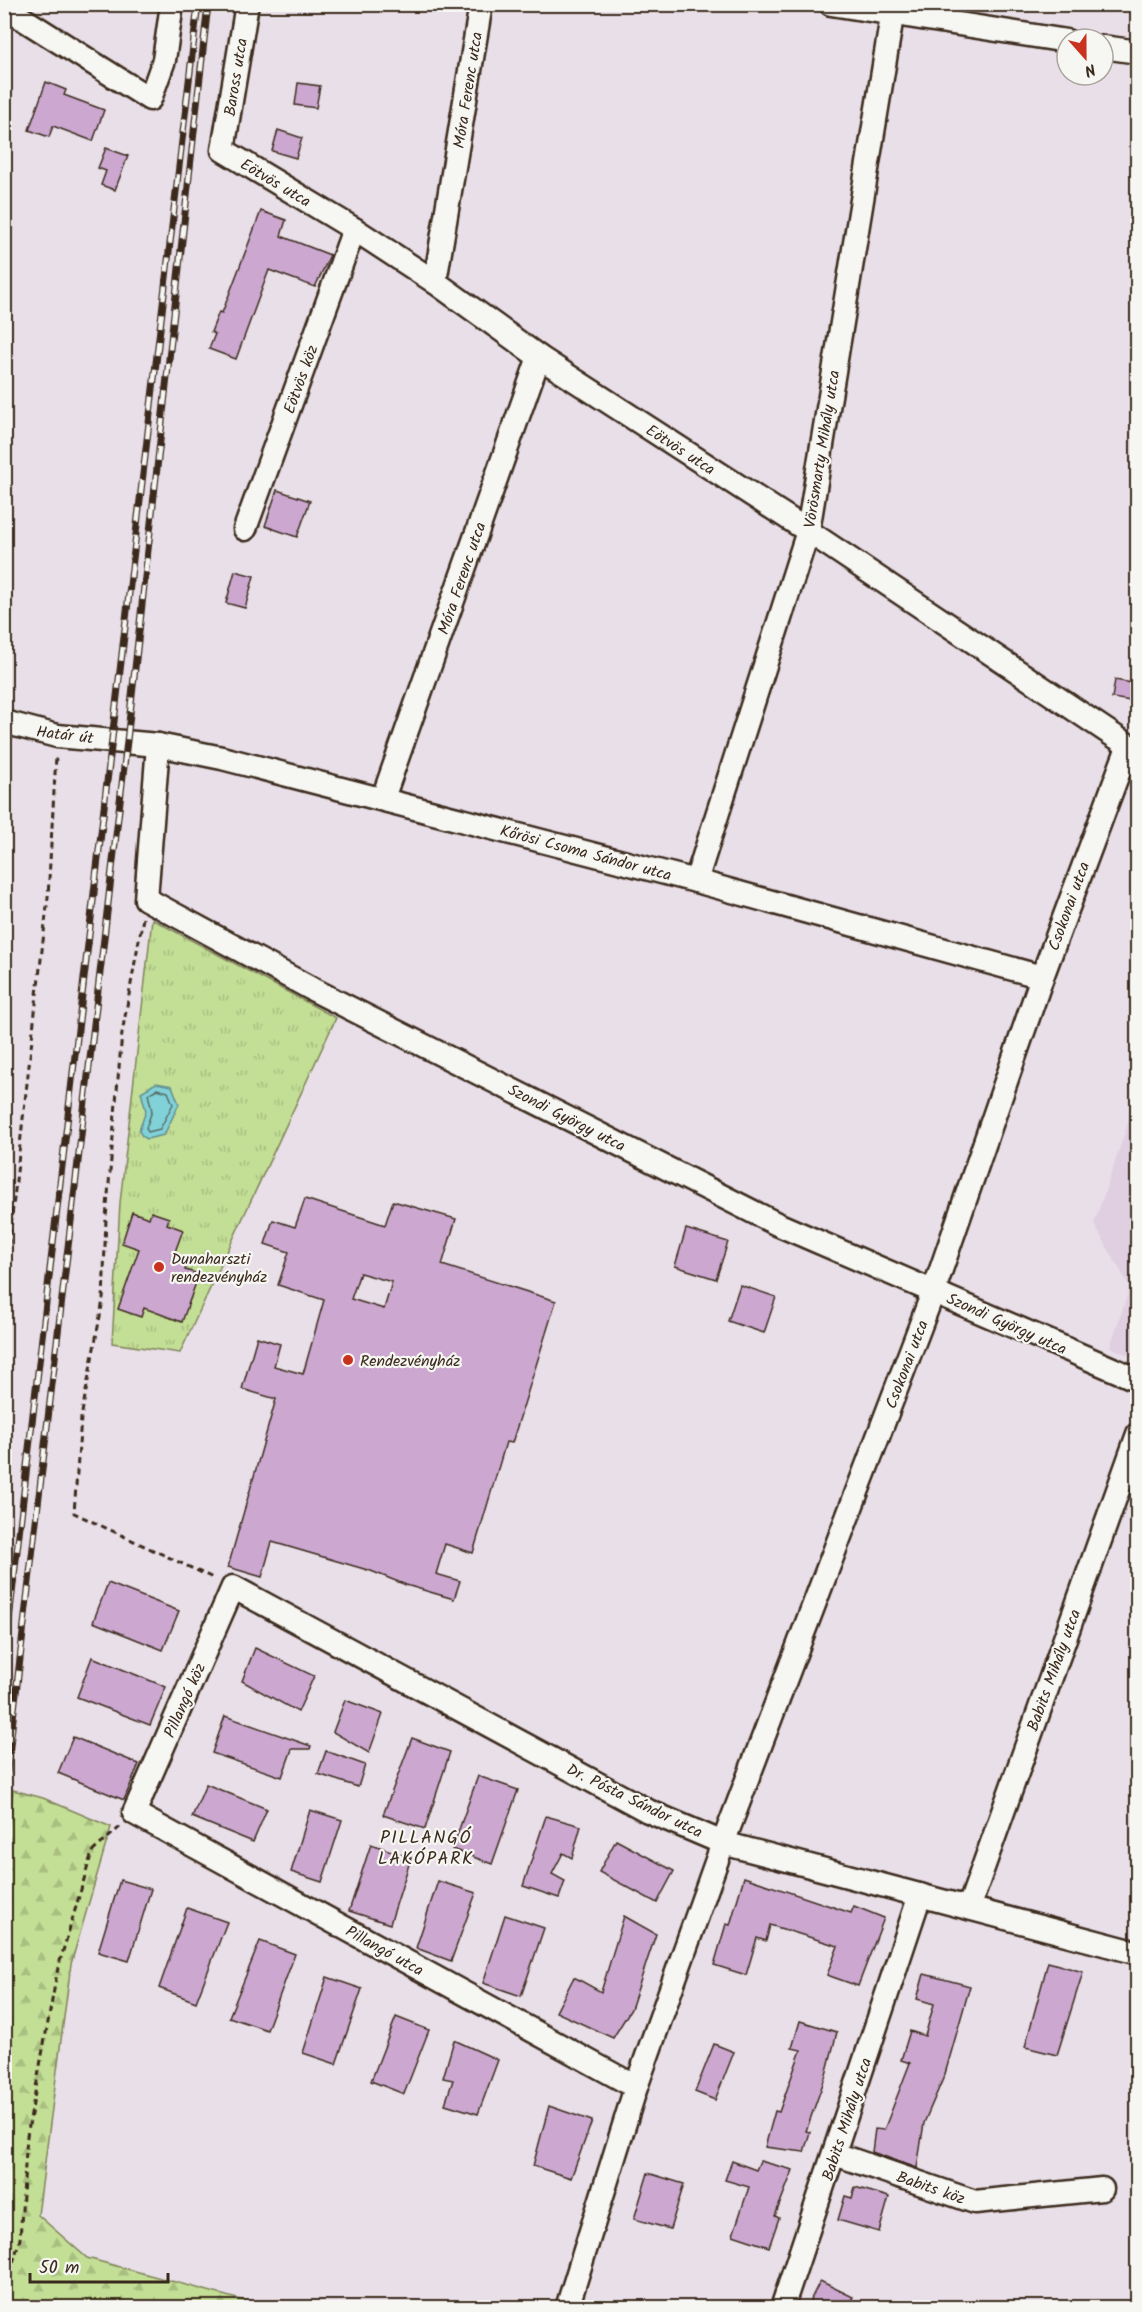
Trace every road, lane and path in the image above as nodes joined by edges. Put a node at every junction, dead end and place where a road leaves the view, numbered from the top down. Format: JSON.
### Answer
{"nodes":[{"id":1,"x":172,"y":4,"type":"edge"},
{"id":2,"x":247,"y":4,"type":"edge"},
{"id":3,"x":481,"y":4,"type":"edge"},
{"id":4,"x":831,"y":4,"type":"edge"},
{"id":5,"x":4,"y":7,"type":"edge"},
{"id":6,"x":893,"y":10,"type":"edge"},
{"id":7,"x":1055,"y":39,"type":"edge"},
{"id":8,"x":1115,"y":49,"type":"edge"},
{"id":9,"x":1137,"y":52,"type":"edge"},
{"id":10,"x":223,"y":150,"type":"joint"},
{"id":11,"x":354,"y":229,"type":"junction"},
{"id":12,"x":435,"y":282,"type":"junction"},
{"id":13,"x":539,"y":357,"type":"junction"},
{"id":14,"x":245,"y":529,"type":"dead end"},
{"id":15,"x":808,"y":531,"type":"junction"},
{"id":16,"x":4,"y":722,"type":"edge"},
{"id":17,"x":57,"y":736,"type":"junction"},
{"id":18,"x":127,"y":741,"type":"joint"},
{"id":19,"x":158,"y":745,"type":"junction"},
{"id":20,"x":1133,"y":750,"type":"edge"},
{"id":21,"x":383,"y":798,"type":"junction"},
{"id":22,"x":696,"y":881,"type":"junction"},
{"id":23,"x":146,"y":899,"type":"junction"},
{"id":24,"x":1042,"y":977,"type":"junction"},
{"id":25,"x":4,"y":1287,"type":"edge"},
{"id":26,"x":934,"y":1290,"type":"junction"},
{"id":27,"x":1137,"y":1380,"type":"edge"},
{"id":28,"x":1137,"y":1434,"type":"edge"},
{"id":29,"x":233,"y":1587,"type":"junction"},
{"id":30,"x":134,"y":1814,"type":"junction"},
{"id":31,"x":723,"y":1843,"type":"junction"},
{"id":32,"x":920,"y":1895,"type":"junction"},
{"id":33,"x":969,"y":1907,"type":"junction"},
{"id":34,"x":1137,"y":1953,"type":"edge"},
{"id":35,"x":636,"y":2087,"type":"junction"},
{"id":36,"x":835,"y":2154,"type":"junction"},
{"id":37,"x":1102,"y":2189,"type":"dead end"},
{"id":38,"x":4,"y":2293,"type":"edge"},
{"id":39,"x":567,"y":2307,"type":"edge"},
{"id":40,"x":782,"y":2307,"type":"edge"}],
"edges":[{"from":1,"to":5,"type":"street"},
{"from":2,"to":10,"type":"street","name":"Baross utca"},
{"from":3,"to":12,"type":"street","name":"Móra Ferenc utca"},
{"from":4,"to":6,"type":"street"},
{"from":6,"to":7,"type":"street"},
{"from":6,"to":15,"type":"street","name":"Vörösmarty Mihály utca"},
{"from":8,"to":9,"type":"street"},
{"from":10,"to":11,"type":"street","name":"Eötvös utca"},
{"from":11,"to":12,"type":"street","name":"Eötvös utca"},
{"from":11,"to":14,"type":"street","name":"Eötvös köz"},
{"from":12,"to":13,"type":"street","name":"Eötvös utca"},
{"from":13,"to":15,"type":"street","name":"Eötvös utca"},
{"from":13,"to":21,"type":"street","name":"Móra Ferenc utca"},
{"from":15,"to":20,"type":"street","name":"Eötvös utca"},
{"from":15,"to":22,"type":"street","name":"Vörösmarty Mihály utca"},
{"from":16,"to":17,"type":"street","name":"Határ út"},
{"from":17,"to":18,"type":"street","name":"Határ út"},
{"from":17,"to":25,"type":"path"},
{"from":18,"to":19,"type":"street","name":"Kőrösi Csoma Sándor utca"},
{"from":19,"to":21,"type":"street","name":"Kőrösi Csoma Sándor utca"},
{"from":19,"to":23,"type":"street"},
{"from":20,"to":24,"type":"street","name":"Csokonai utca"},
{"from":21,"to":22,"type":"street","name":"Kőrösi Csoma Sándor utca"},
{"from":22,"to":24,"type":"street","name":"Kőrösi Csoma Sándor utca"},
{"from":23,"to":26,"type":"street","name":"Szondi György utca"},
{"from":23,"to":29,"type":"path"},
{"from":24,"to":26,"type":"street","name":"Csokonai utca"},
{"from":26,"to":27,"type":"street","name":"Szondi György utca"},
{"from":26,"to":31,"type":"street","name":"Csokonai utca"},
{"from":28,"to":33,"type":"street","name":"Babits Mihály utca"},
{"from":29,"to":30,"type":"street","name":"Pillangó köz"},
{"from":29,"to":31,"type":"street","name":"Dr. Pósta Sándor utca"},
{"from":30,"to":35,"type":"street","name":"Pillangó utca"},
{"from":30,"to":38,"type":"path"},
{"from":31,"to":32,"type":"street","name":"Dr. Pósta Sándor utca"},
{"from":31,"to":35,"type":"street","name":"Csokonai utca"},
{"from":32,"to":33,"type":"street","name":"Dr. Pósta Sándor utca"},
{"from":32,"to":36,"type":"street","name":"Babits Mihály utca"},
{"from":33,"to":34,"type":"street","name":"Dr. Pósta Sándor utca"},
{"from":35,"to":39,"type":"street","name":"Csokonai utca"},
{"from":36,"to":37,"type":"street","name":"Babits köz"},
{"from":36,"to":40,"type":"street","name":"Babits Mihály utca"}]}
